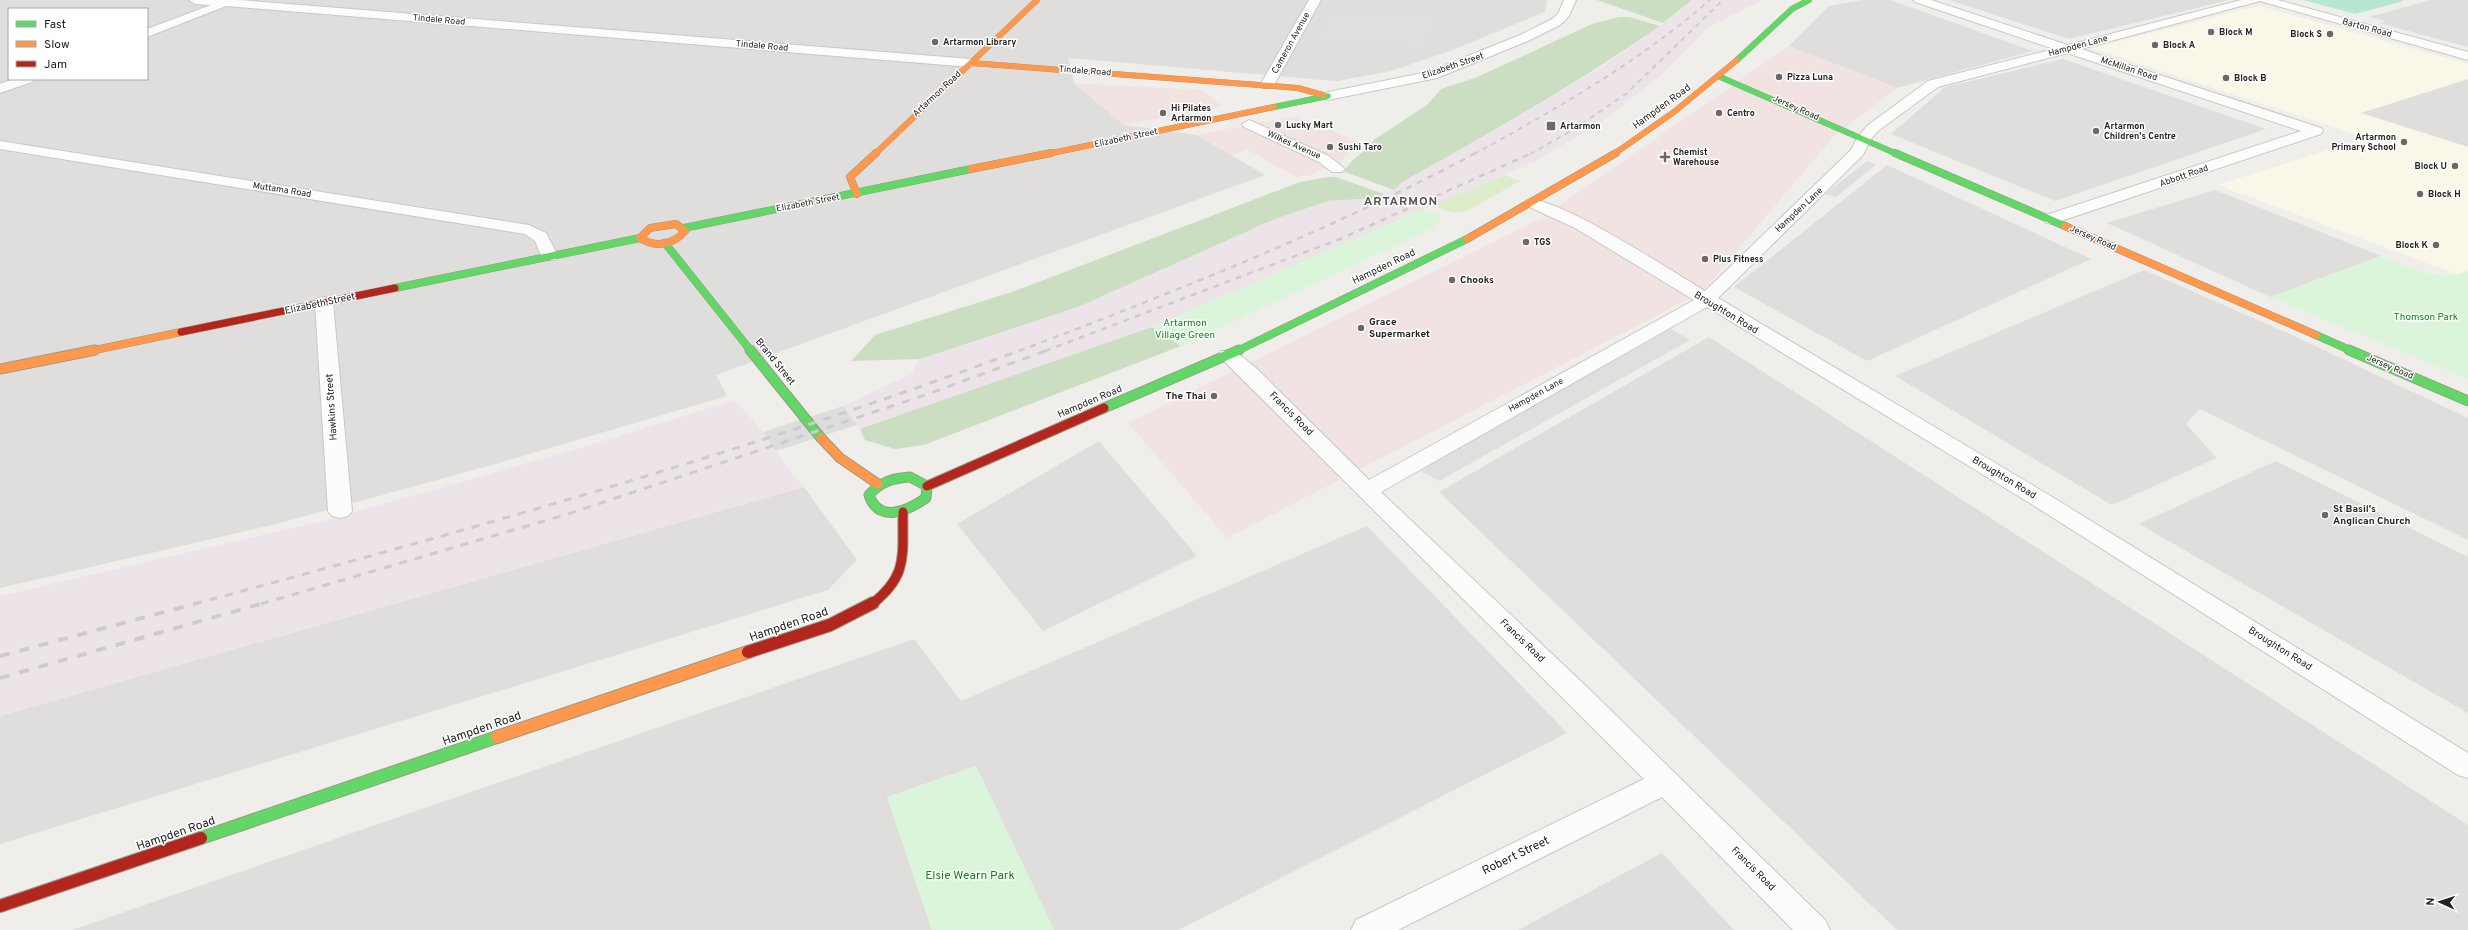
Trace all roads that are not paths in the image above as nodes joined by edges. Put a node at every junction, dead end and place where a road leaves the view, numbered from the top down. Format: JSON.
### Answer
{"nodes":[{"id":1,"x":195,"y":0,"type":"edge"},
{"id":2,"x":1037,"y":0,"type":"edge"},
{"id":3,"x":1315,"y":0,"type":"edge"},
{"id":4,"x":1570,"y":0,"type":"edge"},
{"id":5,"x":1809,"y":0,"type":"edge"},
{"id":6,"x":1919,"y":0,"type":"edge"},
{"id":7,"x":2255,"y":0,"type":"edge"},
{"id":8,"x":2265,"y":0,"type":"edge"},
{"id":9,"x":229,"y":1,"type":"edge"},
{"id":10,"x":148,"y":33,"type":"edge"},
{"id":11,"x":2068,"y":49,"type":"junction"},
{"id":12,"x":2468,"y":56,"type":"edge"},
{"id":13,"x":971,"y":63,"type":"junction"},
{"id":14,"x":1718,"y":76,"type":"junction"},
{"id":15,"x":24,"y":80,"type":"edge"},
{"id":16,"x":1253,"y":84,"type":"junction"},
{"id":17,"x":1267,"y":85,"type":"junction"},
{"id":18,"x":0,"y":89,"type":"edge"},
{"id":19,"x":1328,"y":96,"type":"junction"},
{"id":20,"x":1262,"y":102,"type":"junction"},
{"id":21,"x":1249,"y":124,"type":"dead end"},
{"id":22,"x":2316,"y":131,"type":"joint"},
{"id":23,"x":1864,"y":138,"type":"junction"},
{"id":24,"x":0,"y":145,"type":"edge"},
{"id":25,"x":1337,"y":169,"type":"dead end"},
{"id":26,"x":857,"y":194,"type":"junction"},
{"id":27,"x":1533,"y":203,"type":"junction"},
{"id":28,"x":2052,"y":220,"type":"junction"},
{"id":29,"x":684,"y":228,"type":"junction"},
{"id":30,"x":640,"y":238,"type":"junction"},
{"id":31,"x":665,"y":243,"type":"junction"},
{"id":32,"x":549,"y":256,"type":"junction"},
{"id":33,"x":1705,"y":301,"type":"junction"},
{"id":34,"x":324,"y":303,"type":"junction"},
{"id":35,"x":1228,"y":355,"type":"junction"},
{"id":36,"x":0,"y":369,"type":"edge"},
{"id":37,"x":2468,"y":401,"type":"edge"},
{"id":38,"x":878,"y":484,"type":"junction"},
{"id":39,"x":927,"y":486,"type":"junction"},
{"id":40,"x":1367,"y":491,"type":"junction"},
{"id":41,"x":340,"y":511,"type":"dead end"},
{"id":42,"x":903,"y":512,"type":"junction"},
{"id":43,"x":2468,"y":767,"type":"edge"},
{"id":44,"x":1665,"y":782,"type":"junction"},
{"id":45,"x":0,"y":906,"type":"edge"},
{"id":46,"x":1367,"y":930,"type":"edge"},
{"id":47,"x":1814,"y":930,"type":"edge"}],
"edges":[{"from":1,"to":9,"type":"street","name":"Tindale Road"},
{"from":2,"to":13,"type":"street","name":"Artarmon Road"},
{"from":3,"to":17,"type":"street","name":"Cameron Avenue"},
{"from":4,"to":19,"type":"street","name":"Elizabeth Street"},
{"from":5,"to":14,"type":"street","name":"Hampden Road"},
{"from":6,"to":11,"type":"street","name":"McMillan Road"},
{"from":7,"to":11,"type":"street","name":"Hampden Lane"},
{"from":8,"to":12,"type":"street","name":"Barton Road"},
{"from":9,"to":10,"type":"street"},
{"from":9,"to":13,"type":"street","name":"Tindale Road"},
{"from":11,"to":22,"type":"street","name":"McMillan Road"},
{"from":11,"to":23,"type":"street","name":"Hampden Lane"},
{"from":13,"to":16,"type":"street","name":"Tindale Road"},
{"from":13,"to":26,"type":"street","name":"Artarmon Road"},
{"from":14,"to":23,"type":"street","name":"Jersey Road"},
{"from":14,"to":27,"type":"street","name":"Hampden Road"},
{"from":15,"to":18,"type":"street"},
{"from":16,"to":17,"type":"street","name":"Tindale Road"},
{"from":16,"to":20,"type":"street"},
{"from":17,"to":19,"type":"street","name":"Tindale Road"},
{"from":19,"to":20,"type":"street","name":"Elizabeth Street"},
{"from":20,"to":26,"type":"street","name":"Elizabeth Street"},
{"from":21,"to":25,"type":"street","name":"Wilkes Avenue"},
{"from":22,"to":28,"type":"street","name":"Abbott Road"},
{"from":23,"to":28,"type":"street","name":"Jersey Road"},
{"from":23,"to":33,"type":"street","name":"Hampden Lane"},
{"from":24,"to":32,"type":"street","name":"Muttama Road"},
{"from":26,"to":29,"type":"street","name":"Elizabeth Street"},
{"from":27,"to":33,"type":"street","name":"Broughton Road"},
{"from":27,"to":35,"type":"street","name":"Hampden Road"},
{"from":28,"to":37,"type":"street","name":"Jersey Road"},
{"from":29,"to":30,"type":"street"},
{"from":29,"to":31,"type":"street"},
{"from":30,"to":31,"type":"street"},
{"from":30,"to":32,"type":"street","name":"Elizabeth Street"},
{"from":31,"to":38,"type":"street","name":"Brand Street"},
{"from":32,"to":34,"type":"street","name":"Elizabeth Street"},
{"from":33,"to":40,"type":"street","name":"Hampden Lane"},
{"from":33,"to":43,"type":"street","name":"Broughton Road"},
{"from":34,"to":36,"type":"street","name":"Elizabeth Street"},
{"from":34,"to":41,"type":"street","name":"Hawkins Street"},
{"from":35,"to":39,"type":"street","name":"Hampden Road"},
{"from":35,"to":40,"type":"street","name":"Francis Road"},
{"from":38,"to":39,"type":"street"},
{"from":38,"to":42,"type":"street"},
{"from":39,"to":42,"type":"street"},
{"from":40,"to":44,"type":"street","name":"Francis Road"},
{"from":42,"to":45,"type":"street","name":"Hampden Road"},
{"from":44,"to":46,"type":"street","name":"Robert Street"},
{"from":44,"to":47,"type":"street","name":"Francis Road"}]}
